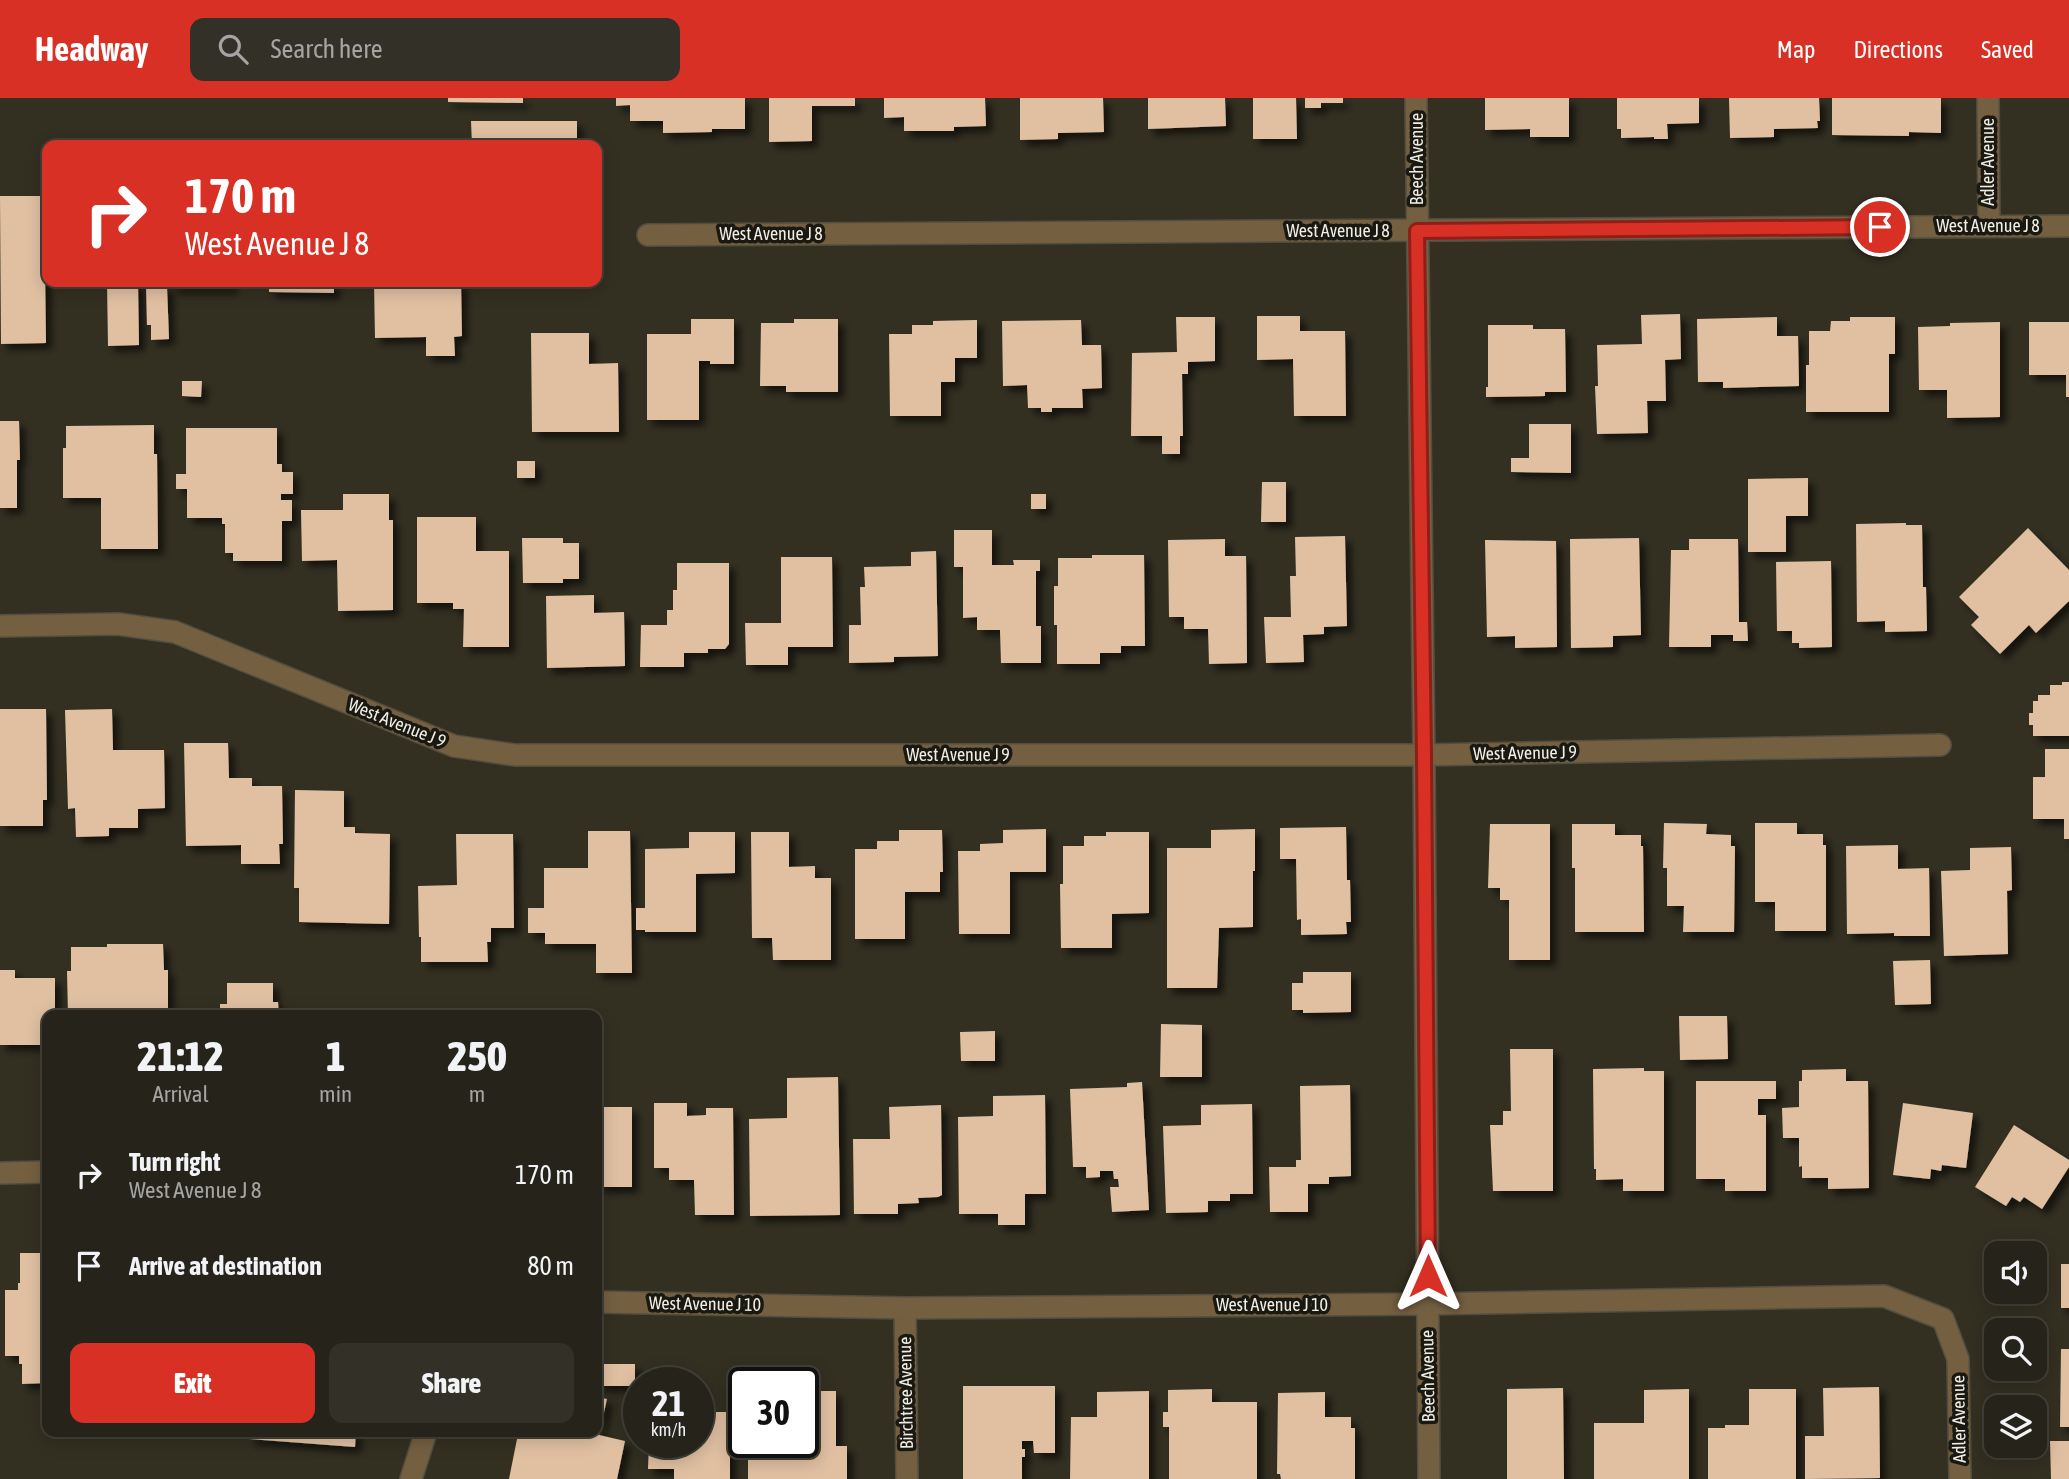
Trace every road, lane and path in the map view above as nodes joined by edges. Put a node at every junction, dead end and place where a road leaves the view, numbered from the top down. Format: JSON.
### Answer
{"nodes":[{"id":1,"x":1416,"y":98,"type":"edge"},
{"id":2,"x":1988,"y":98,"type":"edge"},
{"id":3,"x":1989,"y":226,"type":"junction"},
{"id":4,"x":2069,"y":226,"type":"edge"},
{"id":5,"x":1417,"y":231,"type":"junction"},
{"id":6,"x":648,"y":235,"type":"dead end"},
{"id":7,"x":0,"y":626,"type":"edge"},
{"id":8,"x":1940,"y":745,"type":"dead end"},
{"id":9,"x":1424,"y":755,"type":"junction"},
{"id":10,"x":0,"y":1172,"type":"edge"},
{"id":11,"x":42,"y":1172,"type":"edge"},
{"id":12,"x":602,"y":1301,"type":"edge"},
{"id":13,"x":1428,"y":1304,"type":"junction"},
{"id":14,"x":905,"y":1308,"type":"junction"},
{"id":15,"x":1943,"y":1319,"type":"joint"},
{"id":16,"x":424,"y":1437,"type":"edge"},
{"id":17,"x":411,"y":1479,"type":"edge"},
{"id":18,"x":907,"y":1479,"type":"edge"},
{"id":19,"x":1429,"y":1479,"type":"edge"},
{"id":20,"x":1960,"y":1479,"type":"edge"}],
"edges":[{"from":1,"to":5,"type":"street","name":"Beech Avenue"},
{"from":2,"to":3,"type":"street","name":"Adler Avenue"},
{"from":3,"to":4,"type":"street","name":"West Avenue J 8"},
{"from":3,"to":5,"type":"street","name":"West Avenue J 8"},
{"from":5,"to":6,"type":"street","name":"West Avenue J 8"},
{"from":5,"to":9,"type":"street","name":"Beech Avenue"},
{"from":7,"to":9,"type":"street","name":"West Avenue J 9"},
{"from":8,"to":9,"type":"street","name":"West Avenue J 9"},
{"from":9,"to":13,"type":"street","name":"Beech Avenue"},
{"from":10,"to":11,"type":"street"},
{"from":12,"to":14,"type":"street","name":"West Avenue J 10"},
{"from":13,"to":14,"type":"street","name":"West Avenue J 10"},
{"from":13,"to":15,"type":"street","name":"West Avenue J 10"},
{"from":13,"to":19,"type":"street","name":"Beech Avenue"},
{"from":14,"to":18,"type":"street","name":"Birchtree Avenue"},
{"from":15,"to":20,"type":"street","name":"Adler Avenue"},
{"from":16,"to":17,"type":"street"}]}
